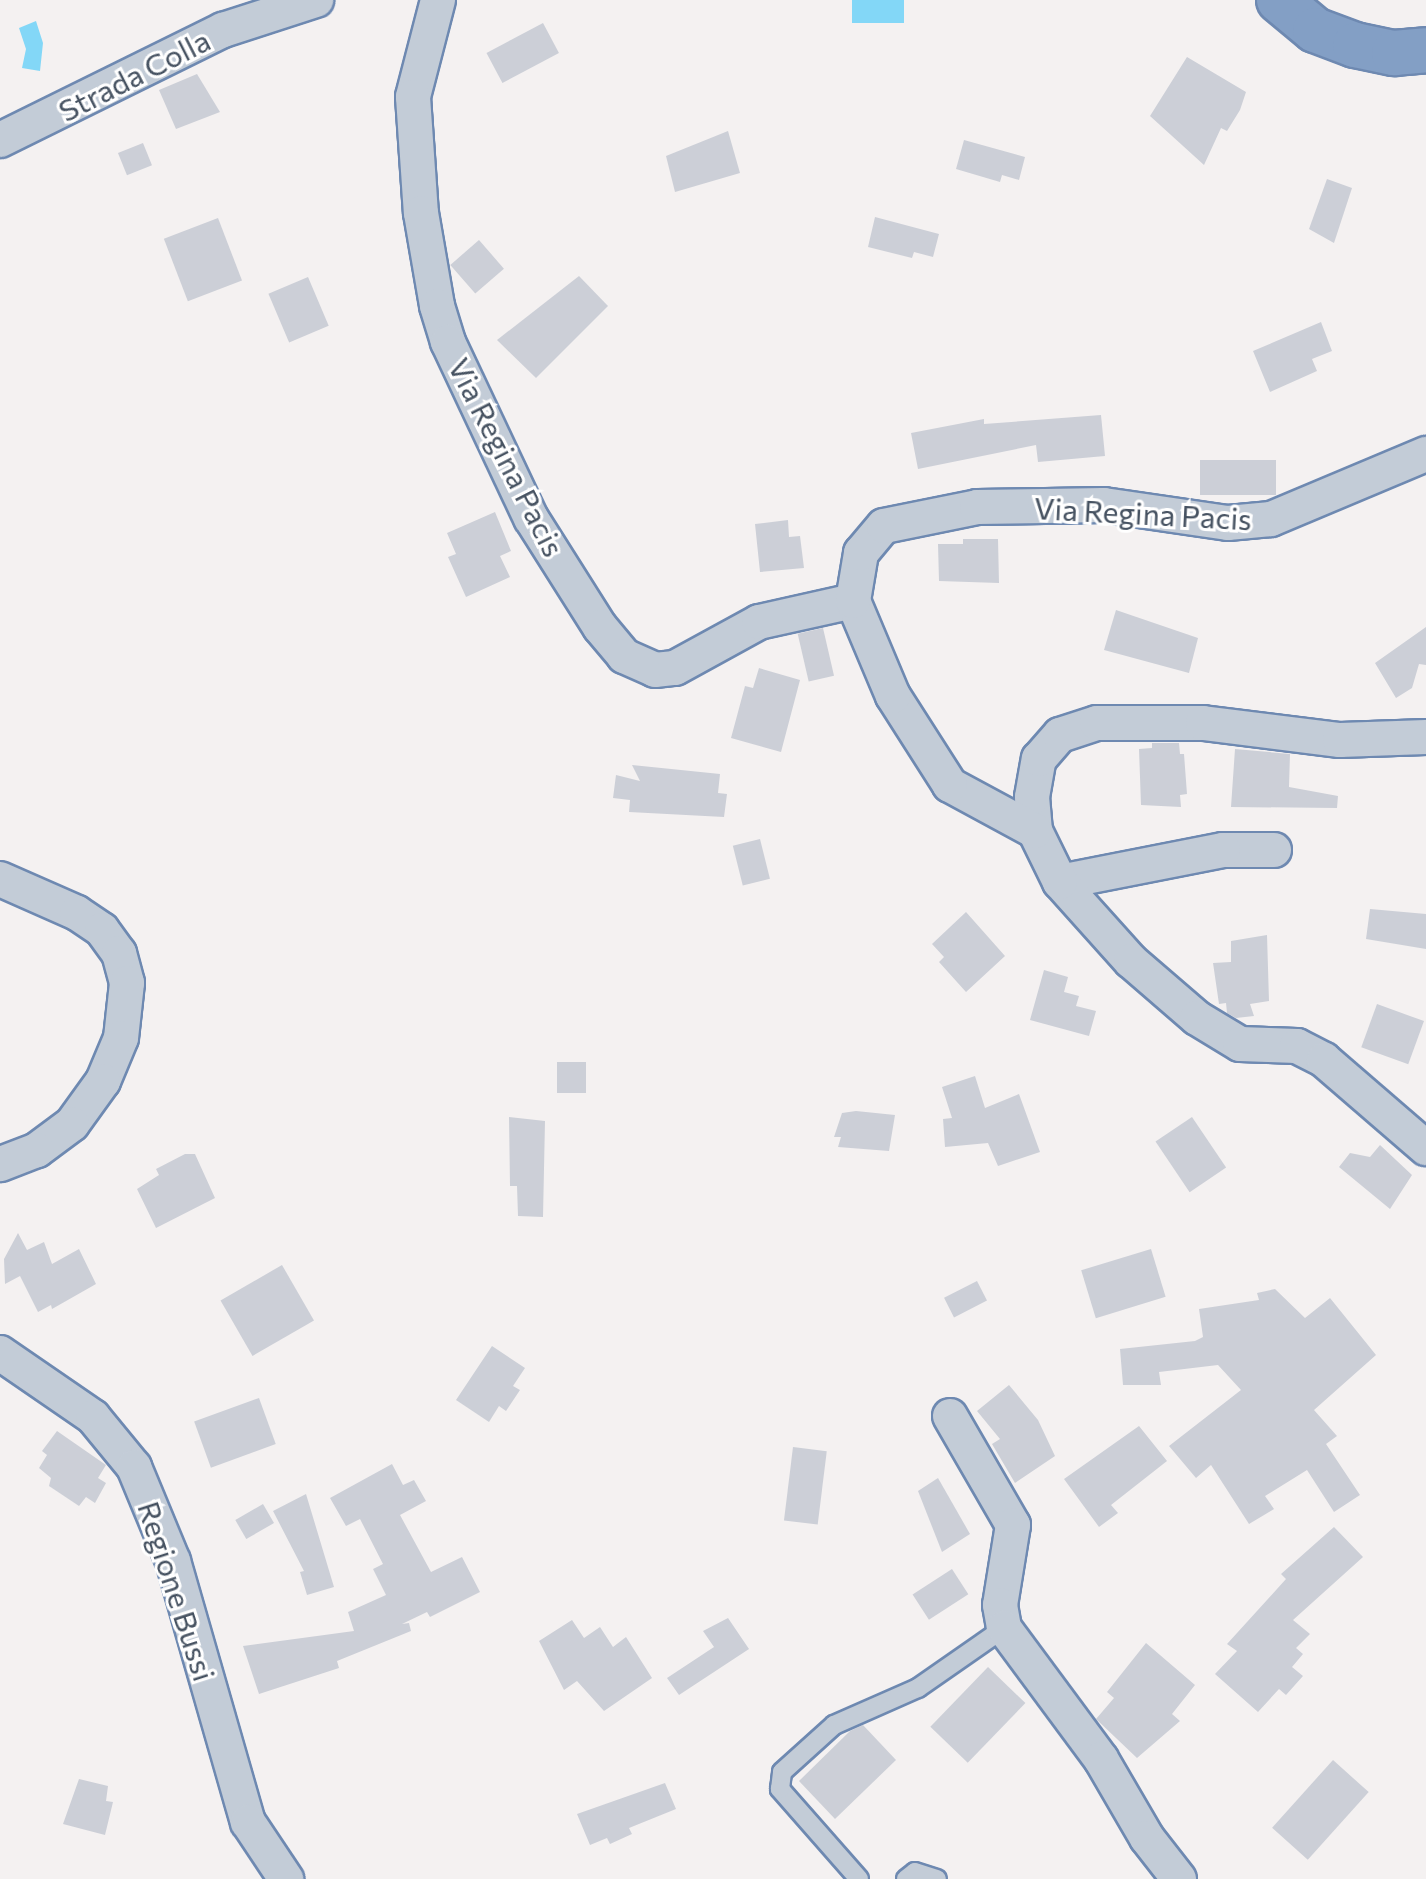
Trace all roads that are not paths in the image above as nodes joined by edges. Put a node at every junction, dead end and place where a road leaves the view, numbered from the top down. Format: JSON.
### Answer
{"nodes":[{"id":1,"x":316,"y":0,"type":"edge"},
{"id":2,"x":438,"y":0,"type":"edge"},
{"id":3,"x":1279,"y":0,"type":"edge"},
{"id":4,"x":1426,"y":50,"type":"edge"},
{"id":5,"x":0,"y":140,"type":"edge"},
{"id":6,"x":1426,"y":454,"type":"edge"},
{"id":7,"x":853,"y":601,"type":"junction"},
{"id":8,"x":1426,"y":737,"type":"edge"},
{"id":9,"x":1035,"y":831,"type":"junction"},
{"id":10,"x":1274,"y":850,"type":"dead end"},
{"id":11,"x":0,"y":879,"type":"edge"},
{"id":12,"x":1060,"y":882,"type":"junction"},
{"id":13,"x":1426,"y":1148,"type":"edge"},
{"id":14,"x":0,"y":1164,"type":"edge"},
{"id":15,"x":0,"y":1353,"type":"edge"},
{"id":16,"x":950,"y":1416,"type":"dead end"},
{"id":17,"x":1004,"y":1628,"type":"junction"},
{"id":18,"x":286,"y":1879,"type":"edge"},
{"id":19,"x":859,"y":1879,"type":"edge"},
{"id":20,"x":906,"y":1879,"type":"edge"},
{"id":21,"x":937,"y":1879,"type":"edge"},
{"id":22,"x":1179,"y":1879,"type":"edge"}],
"edges":[{"from":1,"to":5,"type":"street","name":"Strada Colla"},
{"from":2,"to":7,"type":"street","name":"Via Regina Pacis"},
{"from":3,"to":4,"type":"highway"},
{"from":6,"to":7,"type":"street","name":"Via Regina Pacis"},
{"from":7,"to":9,"type":"street"},
{"from":8,"to":9,"type":"street"},
{"from":9,"to":12,"type":"street"},
{"from":10,"to":12,"type":"street"},
{"from":11,"to":14,"type":"street"},
{"from":12,"to":13,"type":"street"},
{"from":15,"to":18,"type":"street","name":"Regione Bussi"},
{"from":16,"to":17,"type":"street"},
{"from":17,"to":19,"type":"lane"},
{"from":17,"to":22,"type":"street"},
{"from":20,"to":21,"type":"lane"}]}
